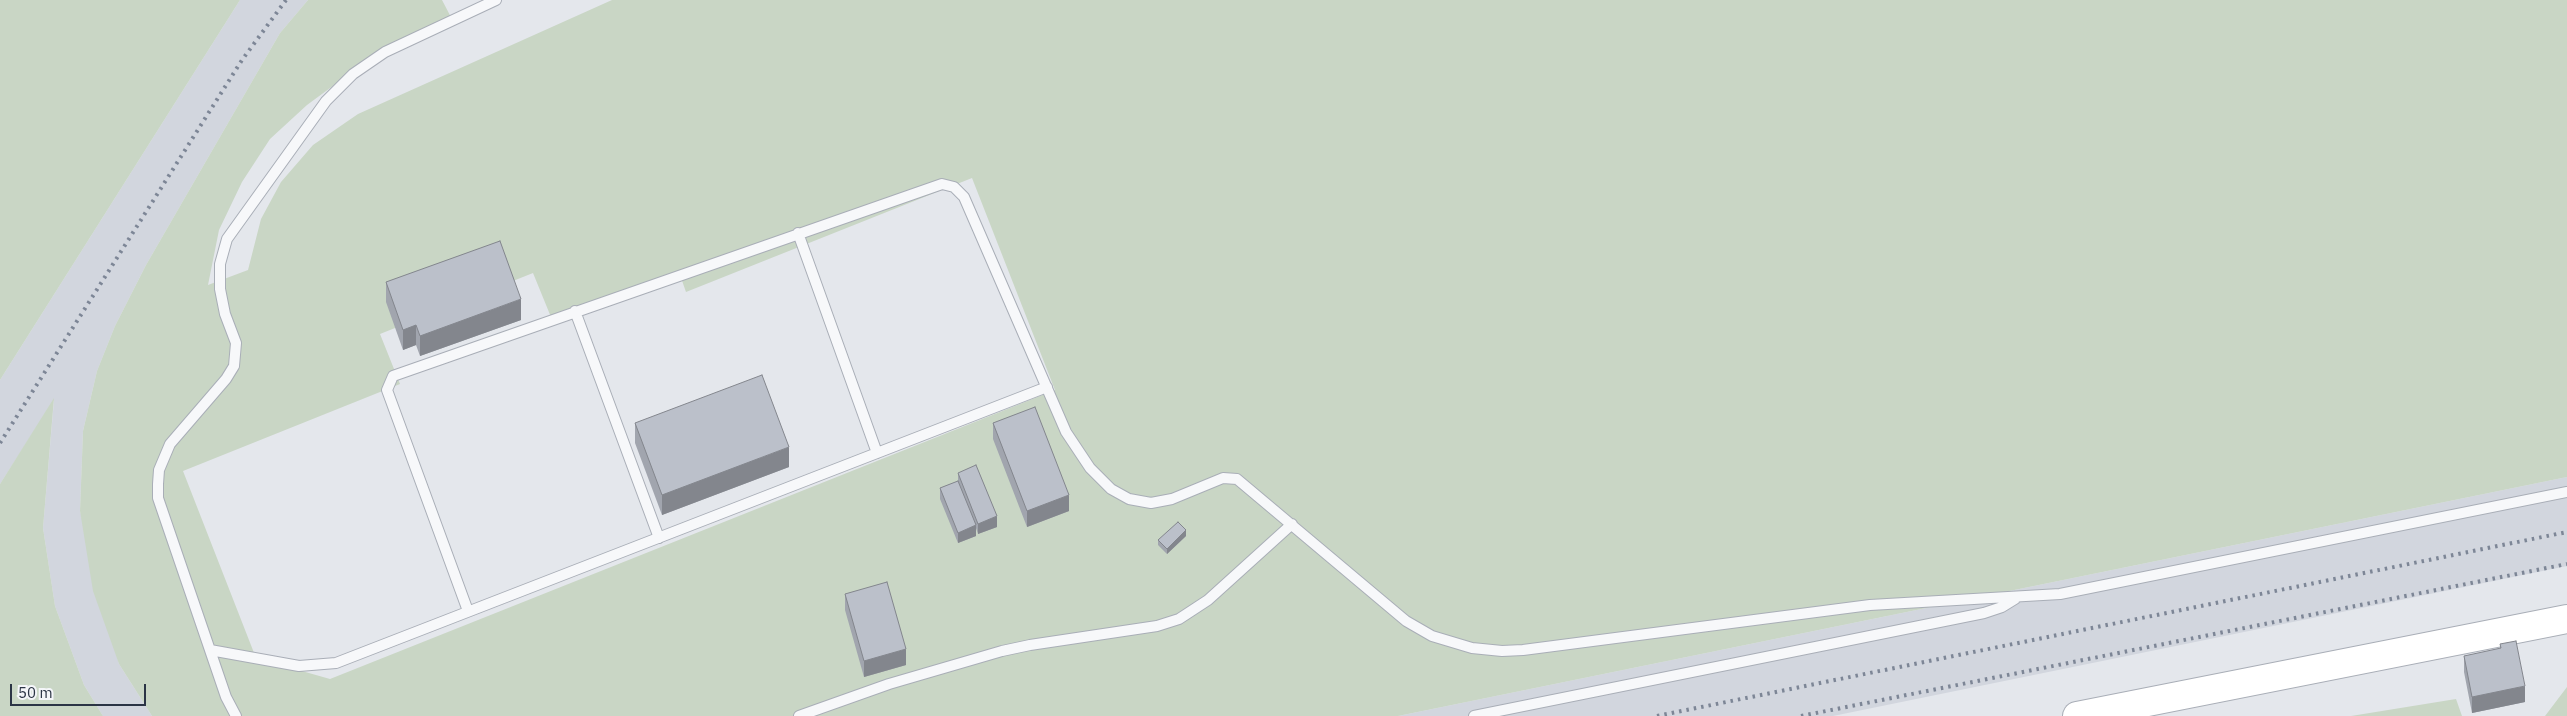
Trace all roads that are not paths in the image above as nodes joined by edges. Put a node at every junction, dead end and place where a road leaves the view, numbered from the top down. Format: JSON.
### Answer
{"nodes":[{"id":1,"x":496,"y":0,"type":"edge"},
{"id":2,"x":798,"y":233,"type":"junction"},
{"id":3,"x":575,"y":310,"type":"junction"},
{"id":4,"x":1046,"y":387,"type":"junction"},
{"id":5,"x":877,"y":453,"type":"junction"},
{"id":6,"x":2567,"y":492,"type":"edge"},
{"id":7,"x":1292,"y":524,"type":"junction"},
{"id":8,"x":659,"y":538,"type":"junction"},
{"id":9,"x":2016,"y":598,"type":"junction"},
{"id":10,"x":468,"y":611,"type":"junction"},
{"id":11,"x":2567,"y":619,"type":"edge"},
{"id":12,"x":210,"y":650,"type":"junction"},
{"id":13,"x":236,"y":716,"type":"edge"},
{"id":14,"x":799,"y":716,"type":"edge"},
{"id":15,"x":1474,"y":716,"type":"edge"},
{"id":16,"x":2077,"y":716,"type":"edge"}],
"edges":[{"from":1,"to":12,"type":"lane"},
{"from":2,"to":3,"type":"lane"},
{"from":2,"to":4,"type":"lane"},
{"from":2,"to":5,"type":"lane"},
{"from":3,"to":8,"type":"lane"},
{"from":3,"to":10,"type":"lane"},
{"from":4,"to":5,"type":"lane"},
{"from":4,"to":7,"type":"lane"},
{"from":5,"to":8,"type":"lane"},
{"from":6,"to":9,"type":"lane"},
{"from":7,"to":9,"type":"lane"},
{"from":7,"to":14,"type":"lane"},
{"from":8,"to":10,"type":"lane"},
{"from":9,"to":15,"type":"lane"},
{"from":10,"to":12,"type":"lane"},
{"from":11,"to":16,"type":"street"},
{"from":12,"to":13,"type":"lane"}]}
